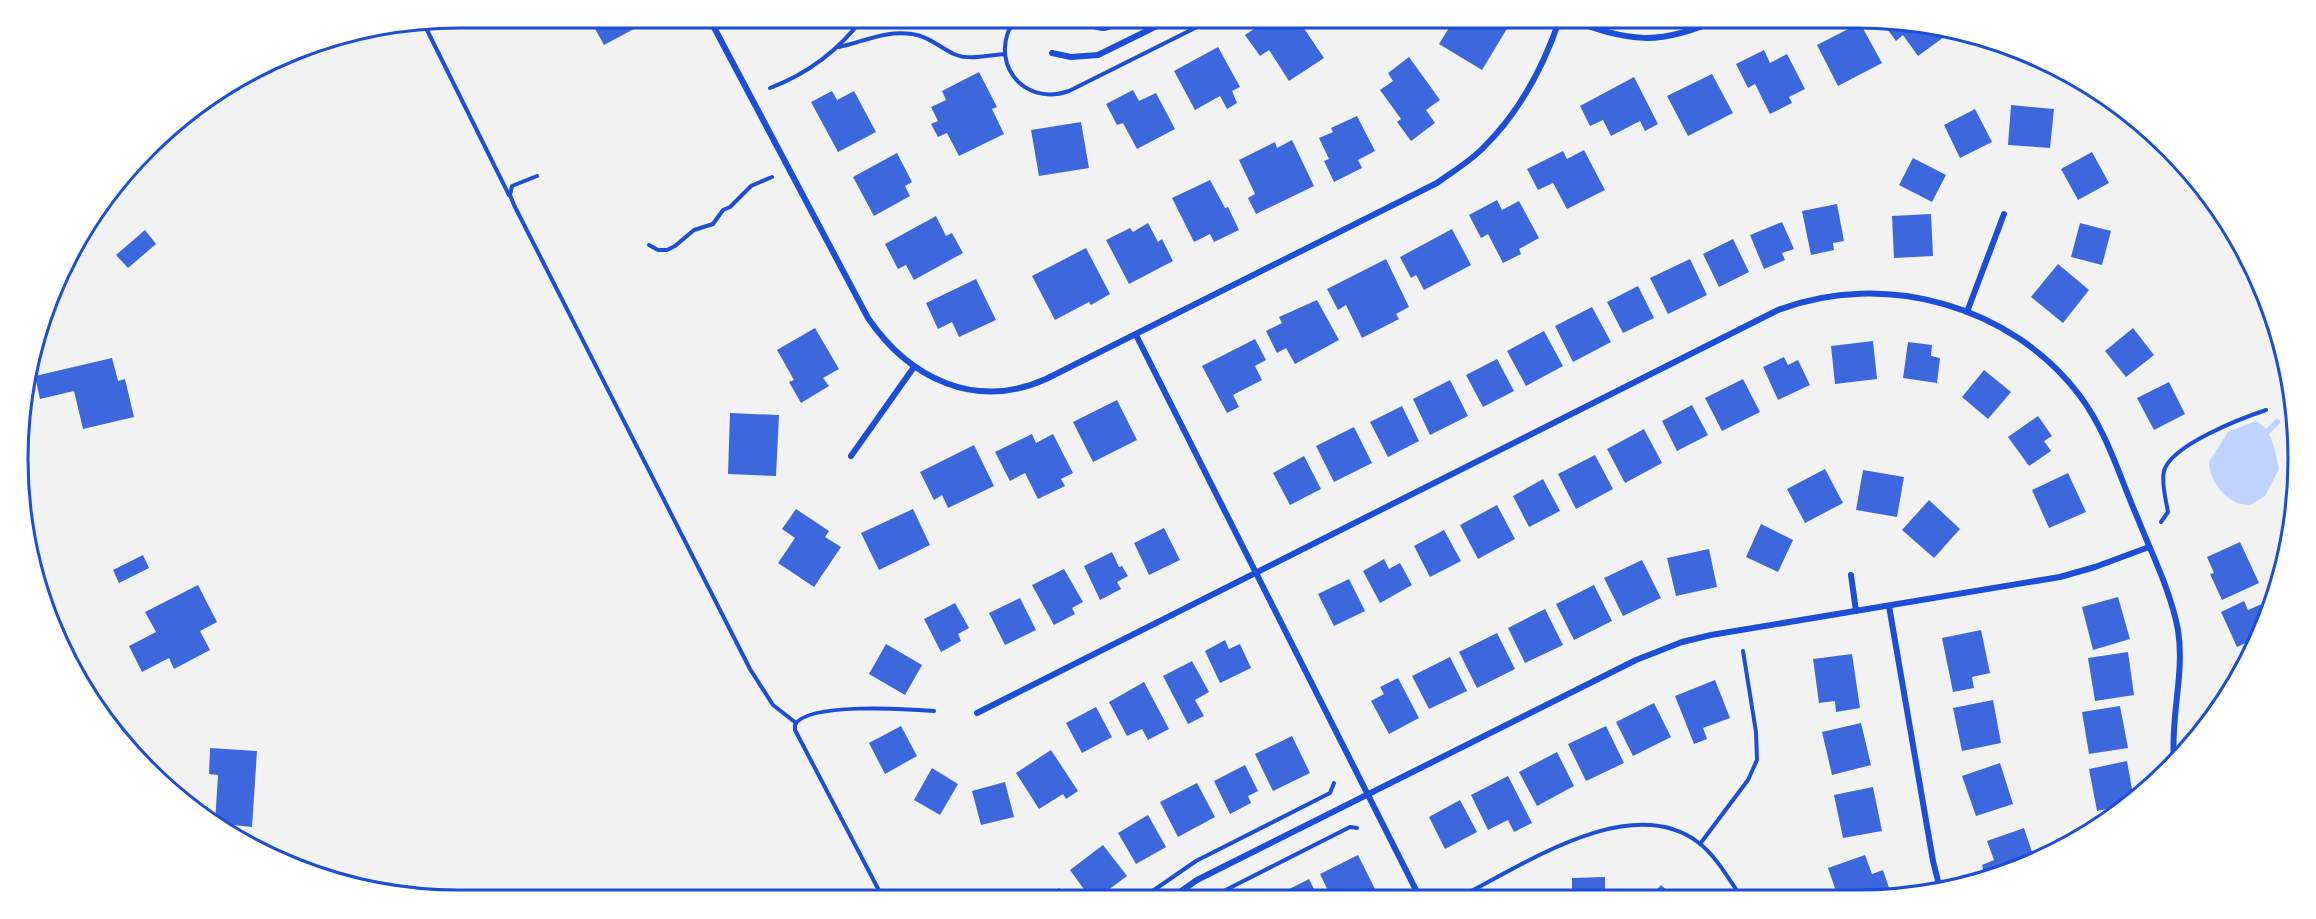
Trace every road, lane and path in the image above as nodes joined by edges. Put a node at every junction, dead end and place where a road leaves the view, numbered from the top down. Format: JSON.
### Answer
{"nodes":[{"id":1,"x":714,"y":28,"type":"edge"},
{"id":2,"x":854,"y":28,"type":"edge"},
{"id":3,"x":1153,"y":28,"type":"edge"},
{"id":4,"x":1556,"y":28,"type":"edge"},
{"id":5,"x":1596,"y":28,"type":"edge"},
{"id":6,"x":1698,"y":28,"type":"edge"},
{"id":7,"x":427,"y":29,"type":"edge"},
{"id":8,"x":838,"y":47,"type":"junction"},
{"id":9,"x":1052,"y":53,"type":"dead end"},
{"id":10,"x":1005,"y":54,"type":"dead end"},
{"id":11,"x":770,"y":88,"type":"dead end"},
{"id":12,"x":537,"y":176,"type":"dead end"},
{"id":13,"x":772,"y":177,"type":"dead end"},
{"id":14,"x":510,"y":195,"type":"junction"},
{"id":15,"x":2004,"y":214,"type":"dead end"},
{"id":16,"x":650,"y":245,"type":"dead end"},
{"id":17,"x":1967,"y":312,"type":"junction"},
{"id":18,"x":1136,"y":335,"type":"junction"},
{"id":19,"x":914,"y":367,"type":"junction"},
{"id":20,"x":2266,"y":410,"type":"dead end"},
{"id":21,"x":851,"y":456,"type":"dead end"},
{"id":22,"x":2161,"y":522,"type":"dead end"},
{"id":23,"x":2149,"y":547,"type":"junction"},
{"id":24,"x":1256,"y":573,"type":"junction"},
{"id":25,"x":1851,"y":575,"type":"dead end"},
{"id":26,"x":1889,"y":606,"type":"junction"},
{"id":27,"x":1856,"y":611,"type":"junction"},
{"id":28,"x":1743,"y":651,"type":"dead end"},
{"id":29,"x":934,"y":711,"type":"dead end"},
{"id":30,"x":977,"y":713,"type":"dead end"},
{"id":31,"x":796,"y":723,"type":"junction"},
{"id":32,"x":2174,"y":751,"type":"edge"},
{"id":33,"x":1334,"y":783,"type":"dead end"},
{"id":34,"x":1368,"y":795,"type":"junction"},
{"id":35,"x":1357,"y":828,"type":"dead end"},
{"id":36,"x":1700,"y":844,"type":"junction"},
{"id":37,"x":1938,"y":882,"type":"edge"},
{"id":38,"x":879,"y":890,"type":"edge"},
{"id":39,"x":1154,"y":890,"type":"edge"},
{"id":40,"x":1183,"y":890,"type":"edge"},
{"id":41,"x":1226,"y":890,"type":"edge"},
{"id":42,"x":1416,"y":890,"type":"edge"},
{"id":43,"x":1474,"y":890,"type":"edge"},
{"id":44,"x":1737,"y":890,"type":"edge"}],
"edges":[{"from":1,"to":19,"type":"street"},
{"from":2,"to":8,"type":"path"},
{"from":3,"to":9,"type":"street"},
{"from":4,"to":18,"type":"street"},
{"from":5,"to":6,"type":"street"},
{"from":7,"to":14,"type":"path"},
{"from":8,"to":10,"type":"path"},
{"from":8,"to":11,"type":"path"},
{"from":12,"to":14,"type":"path"},
{"from":13,"to":16,"type":"path"},
{"from":14,"to":31,"type":"path"},
{"from":15,"to":17,"type":"street"},
{"from":17,"to":23,"type":"street"},
{"from":17,"to":24,"type":"street"},
{"from":18,"to":19,"type":"street"},
{"from":18,"to":24,"type":"street"},
{"from":19,"to":21,"type":"street"},
{"from":20,"to":22,"type":"path"},
{"from":23,"to":26,"type":"street"},
{"from":23,"to":32,"type":"street"},
{"from":24,"to":30,"type":"street"},
{"from":24,"to":34,"type":"street"},
{"from":25,"to":27,"type":"street"},
{"from":26,"to":27,"type":"street"},
{"from":26,"to":37,"type":"street"},
{"from":27,"to":34,"type":"street"},
{"from":28,"to":36,"type":"path"},
{"from":29,"to":31,"type":"path"},
{"from":31,"to":38,"type":"path"},
{"from":33,"to":39,"type":"path"},
{"from":34,"to":40,"type":"street"},
{"from":34,"to":42,"type":"street"},
{"from":35,"to":41,"type":"path"},
{"from":36,"to":43,"type":"path"},
{"from":36,"to":44,"type":"path"}]}
